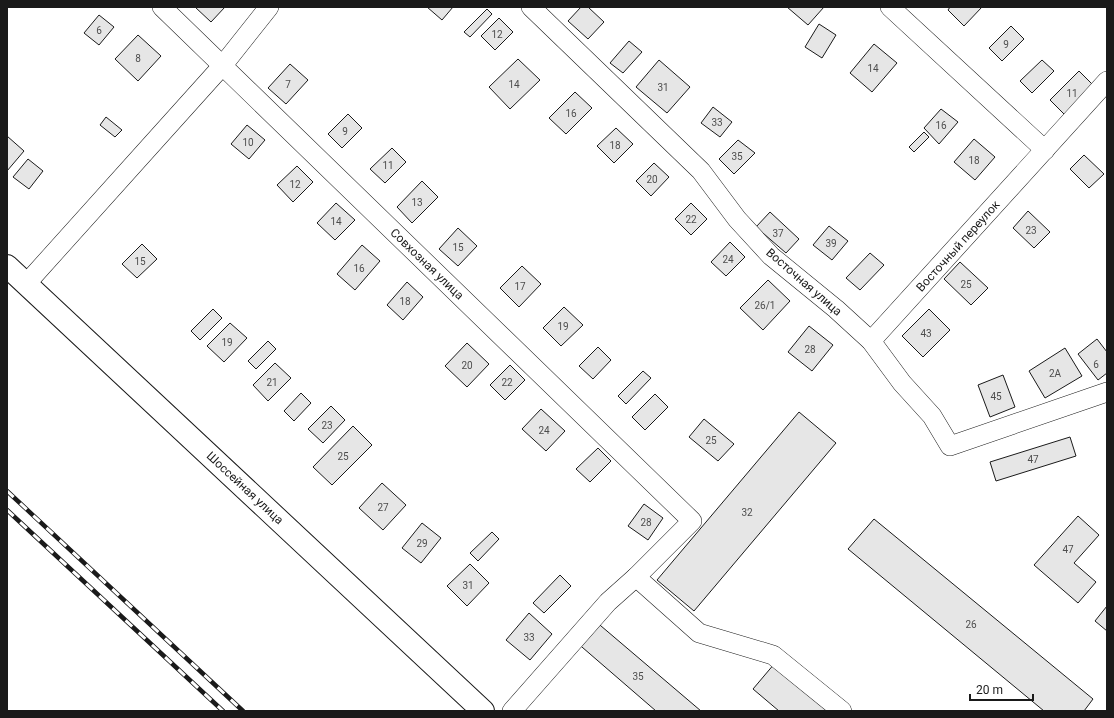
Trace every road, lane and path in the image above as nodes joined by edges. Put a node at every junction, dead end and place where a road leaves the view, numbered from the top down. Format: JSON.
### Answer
{"nodes":[{"id":1,"x":162,"y":7,"type":"edge"},
{"id":2,"x":269,"y":7,"type":"edge"},
{"id":3,"x":531,"y":7,"type":"edge"},
{"id":4,"x":890,"y":7,"type":"edge"},
{"id":5,"x":223,"y":65,"type":"junction"},
{"id":6,"x":1107,"y":81,"type":"edge"},
{"id":7,"x":1045,"y":150,"type":"junction"},
{"id":8,"x":7,"y":266,"type":"edge"},
{"id":9,"x":26,"y":284,"type":"junction"},
{"id":10,"x":871,"y":342,"type":"junction"},
{"id":11,"x":1107,"y":392,"type":"edge"},
{"id":12,"x":636,"y":577,"type":"junction"},
{"id":13,"x":483,"y":711,"type":"edge"},
{"id":14,"x":512,"y":711,"type":"edge"},
{"id":15,"x":842,"y":711,"type":"edge"}],
"edges":[{"from":1,"to":5,"type":"street","name":"Совхозная улица"},
{"from":2,"to":5,"type":"street"},
{"from":3,"to":10,"type":"street","name":"Восточная улица"},
{"from":4,"to":7,"type":"street"},
{"from":5,"to":9,"type":"street"},
{"from":5,"to":12,"type":"street","name":"Совхозная улица"},
{"from":6,"to":7,"type":"street","name":"Восточный переулок"},
{"from":7,"to":10,"type":"street","name":"Восточный переулок"},
{"from":8,"to":9,"type":"street","name":"Шоссейная улица"},
{"from":9,"to":13,"type":"street","name":"Шоссейная улица"},
{"from":10,"to":11,"type":"street","name":"Восточная улица"},
{"from":12,"to":14,"type":"street"},
{"from":12,"to":15,"type":"street"}]}
